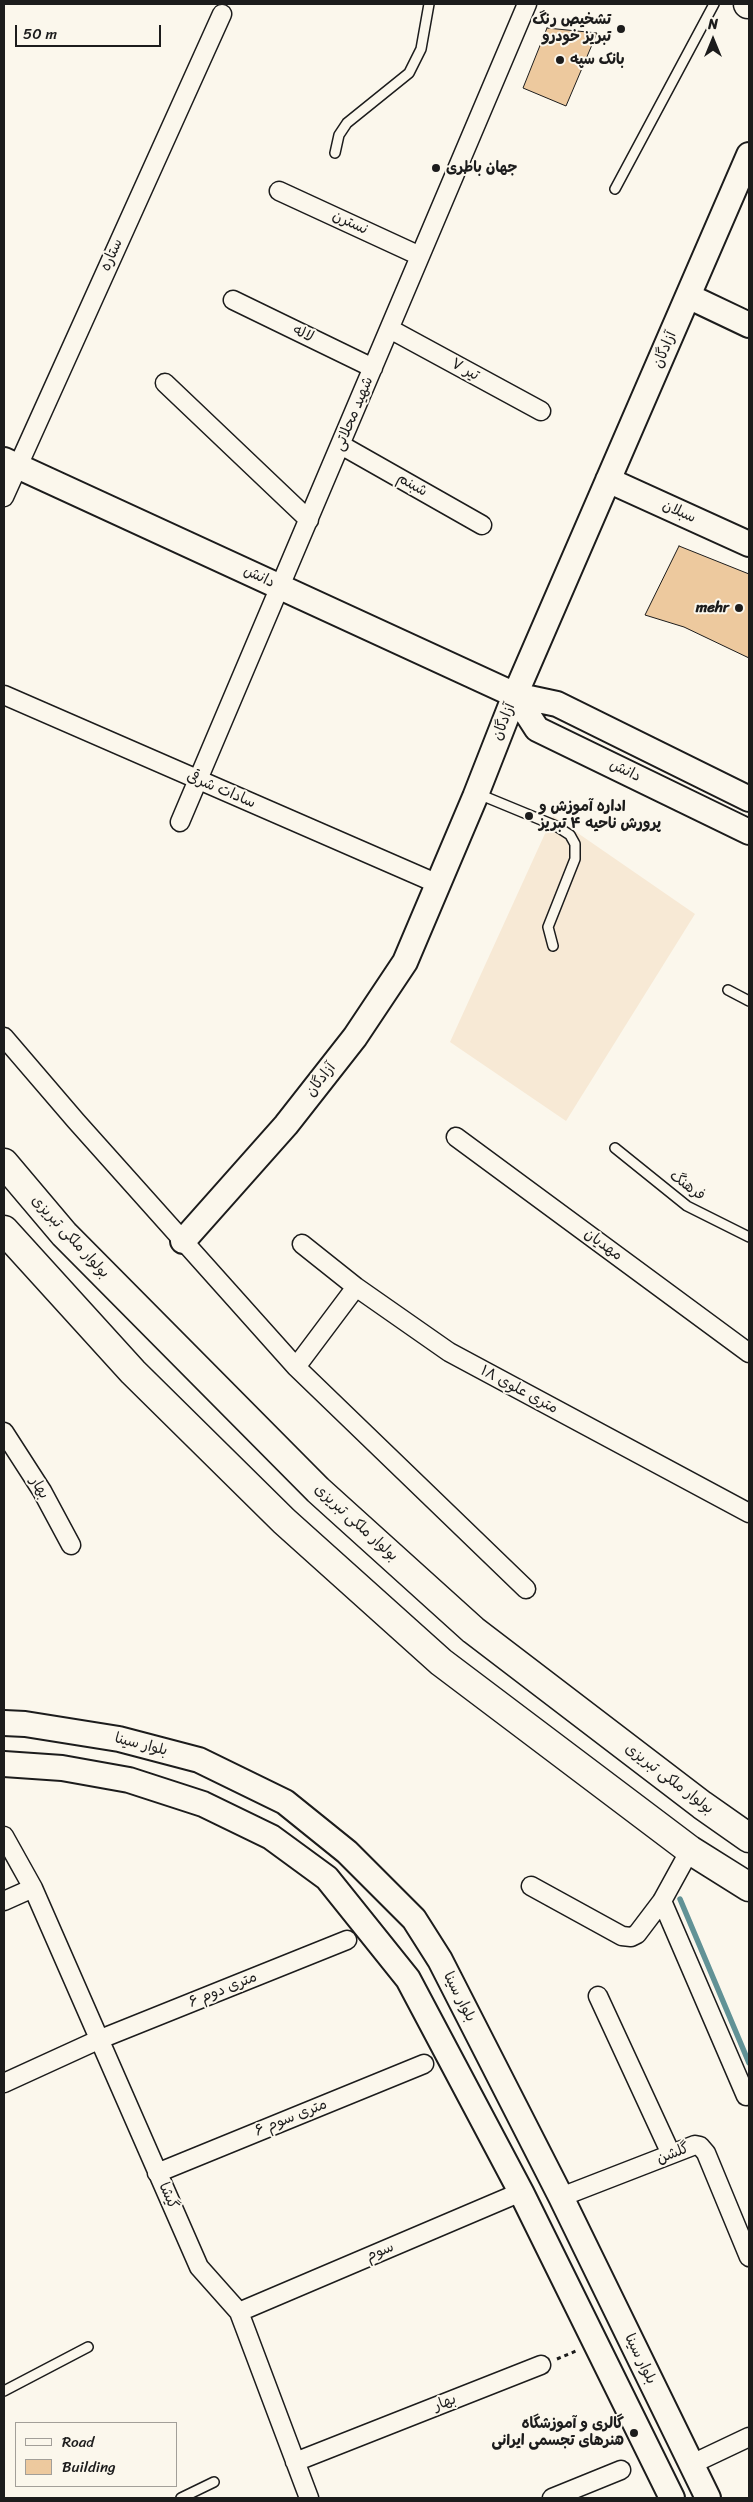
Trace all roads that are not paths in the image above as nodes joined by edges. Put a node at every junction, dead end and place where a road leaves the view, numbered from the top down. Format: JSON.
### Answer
{"nodes":[{"id":1,"x":429,"y":4,"type":"edge"},
{"id":2,"x":527,"y":4,"type":"edge"},
{"id":3,"x":714,"y":4,"type":"edge"},
{"id":4,"x":222,"y":14,"type":"dead end"},
{"id":5,"x":335,"y":153,"type":"dead end"},
{"id":6,"x":749,"y":155,"type":"edge"},
{"id":7,"x":615,"y":189,"type":"dead end"},
{"id":8,"x":279,"y":191,"type":"dead end"},
{"id":9,"x":420,"y":256,"type":"junction"},
{"id":10,"x":688,"y":296,"type":"junction"},
{"id":11,"x":233,"y":300,"type":"dead end"},
{"id":12,"x":749,"y":324,"type":"edge"},
{"id":13,"x":390,"y":328,"type":"junction"},
{"id":14,"x":373,"y":368,"type":"junction"},
{"id":15,"x":165,"y":383,"type":"dead end"},
{"id":16,"x":541,"y":411,"type":"dead end"},
{"id":17,"x":341,"y":445,"type":"junction"},
{"id":18,"x":10,"y":463,"type":"edge"},
{"id":19,"x":608,"y":480,"type":"junction"},
{"id":20,"x":4,"y":497,"type":"edge"},
{"id":21,"x":309,"y":520,"type":"junction"},
{"id":22,"x":482,"y":525,"type":"dead end"},
{"id":23,"x":749,"y":544,"type":"edge"},
{"id":24,"x":280,"y":587,"type":"junction"},
{"id":25,"x":4,"y":695,"type":"edge"},
{"id":26,"x":515,"y":695,"type":"junction"},
{"id":27,"x":198,"y":780,"type":"junction"},
{"id":28,"x":476,"y":793,"type":"junction"},
{"id":29,"x":749,"y":799,"type":"edge"},
{"id":30,"x":180,"y":822,"type":"dead end"},
{"id":31,"x":749,"y":832,"type":"edge"},
{"id":32,"x":438,"y":884,"type":"junction"},
{"id":33,"x":553,"y":946,"type":"dead end"},
{"id":34,"x":728,"y":990,"type":"dead end"},
{"id":35,"x":749,"y":1001,"type":"edge"},
{"id":36,"x":4,"y":1037,"type":"edge"},
{"id":37,"x":456,"y":1137,"type":"dead end"},
{"id":38,"x":615,"y":1148,"type":"dead end"},
{"id":39,"x":4,"y":1163,"type":"edge"},
{"id":40,"x":4,"y":1230,"type":"edge"},
{"id":41,"x":749,"y":1238,"type":"edge"},
{"id":42,"x":183,"y":1242,"type":"junction"},
{"id":43,"x":302,"y":1244,"type":"dead end"},
{"id":44,"x":356,"y":1287,"type":"junction"},
{"id":45,"x":749,"y":1353,"type":"edge"},
{"id":46,"x":296,"y":1367,"type":"junction"},
{"id":47,"x":4,"y":1432,"type":"edge"},
{"id":48,"x":749,"y":1513,"type":"edge"},
{"id":49,"x":71,"y":1545,"type":"dead end"},
{"id":50,"x":526,"y":1590,"type":"dead end"},
{"id":51,"x":4,"y":1723,"type":"edge"},
{"id":52,"x":4,"y":1764,"type":"edge"},
{"id":53,"x":4,"y":1836,"type":"edge"},
{"id":54,"x":749,"y":1838,"type":"edge"},
{"id":55,"x":690,"y":1850,"type":"junction"},
{"id":56,"x":531,"y":1886,"type":"dead end"},
{"id":57,"x":749,"y":1887,"type":"edge"},
{"id":58,"x":33,"y":1888,"type":"junction"},
{"id":59,"x":662,"y":1900,"type":"junction"},
{"id":60,"x":4,"y":1901,"type":"edge"},
{"id":61,"x":347,"y":1940,"type":"dead end"},
{"id":62,"x":440,"y":1960,"type":"junction"},
{"id":63,"x":408,"y":1979,"type":"junction"},
{"id":64,"x":598,"y":1996,"type":"dead end"},
{"id":65,"x":98,"y":2040,"type":"junction"},
{"id":66,"x":424,"y":2064,"type":"dead end"},
{"id":67,"x":4,"y":2083,"type":"edge"},
{"id":68,"x":746,"y":2096,"type":"dead end"},
{"id":69,"x":671,"y":2154,"type":"junction"},
{"id":70,"x":157,"y":2173,"type":"junction"},
{"id":71,"x":521,"y":2192,"type":"junction"},
{"id":72,"x":561,"y":2197,"type":"junction"},
{"id":73,"x":749,"y":2257,"type":"edge"},
{"id":74,"x":239,"y":2312,"type":"junction"},
{"id":75,"x":88,"y":2347,"type":"dead end"},
{"id":76,"x":541,"y":2365,"type":"road end"},
{"id":77,"x":4,"y":2391,"type":"edge"},
{"id":78,"x":749,"y":2437,"type":"edge"},
{"id":79,"x":295,"y":2462,"type":"junction"},
{"id":80,"x":692,"y":2464,"type":"junction"},
{"id":81,"x":620,"y":2470,"type":"dead end"},
{"id":82,"x":214,"y":2482,"type":"dead end"},
{"id":83,"x":181,"y":2498,"type":"edge"},
{"id":84,"x":308,"y":2498,"type":"edge"},
{"id":85,"x":552,"y":2498,"type":"edge"},
{"id":86,"x":672,"y":2498,"type":"edge"},
{"id":87,"x":708,"y":2498,"type":"edge"}],
"edges":[{"from":1,"to":5,"type":"lane"},
{"from":2,"to":9,"type":"street","name":"شهید محلاتی"},
{"from":3,"to":7,"type":"lane"},
{"from":4,"to":18,"type":"street","name":"ستاره"},
{"from":6,"to":10,"type":"street","name":"آزادگان"},
{"from":8,"to":9,"type":"street","name":"نسترن"},
{"from":9,"to":13,"type":"street","name":"شهید محلاتی"},
{"from":10,"to":12,"type":"street"},
{"from":10,"to":19,"type":"street","name":"آزادگان"},
{"from":11,"to":14,"type":"street","name":"لاله"},
{"from":13,"to":14,"type":"street","name":"شهید محلاتی"},
{"from":13,"to":16,"type":"street","name":"۷ تیر"},
{"from":14,"to":17,"type":"street","name":"شهید محلاتی"},
{"from":15,"to":21,"type":"street"},
{"from":17,"to":21,"type":"street","name":"شهید محلاتی"},
{"from":17,"to":22,"type":"street","name":"شبنم"},
{"from":18,"to":20,"type":"street","name":"ستاره"},
{"from":18,"to":24,"type":"street","name":"دانش"},
{"from":19,"to":23,"type":"street","name":"سبلان"},
{"from":19,"to":26,"type":"street","name":"آزادگان"},
{"from":21,"to":24,"type":"street","name":"شهید محلاتی"},
{"from":24,"to":26,"type":"street","name":"دانش"},
{"from":24,"to":27,"type":"street","name":"شهید محلاتی"},
{"from":25,"to":27,"type":"street","name":"سادات شرقی"},
{"from":26,"to":28,"type":"street","name":"آزادگان"},
{"from":26,"to":29,"type":"street","name":"دانش"},
{"from":26,"to":31,"type":"street","name":"دانش"},
{"from":27,"to":30,"type":"street","name":"شهید محلاتی"},
{"from":27,"to":32,"type":"street","name":"سادات شرقی"},
{"from":28,"to":32,"type":"street","name":"آزادگان"},
{"from":28,"to":33,"type":"lane"},
{"from":32,"to":42,"type":"street","name":"آزادگان"},
{"from":34,"to":35,"type":"lane"},
{"from":36,"to":42,"type":"street"},
{"from":37,"to":45,"type":"street","name":"مهدیان"},
{"from":38,"to":41,"type":"lane","name":"فرهنگ"},
{"from":39,"to":54,"type":"main road","name":"بولوار ملکی تبریزی"},
{"from":40,"to":55,"type":"main road"},
{"from":42,"to":46,"type":"street"},
{"from":43,"to":44,"type":"street","name":"۱۸ متری علوی"},
{"from":44,"to":46,"type":"street"},
{"from":44,"to":48,"type":"street","name":"۱۸ متری علوی"},
{"from":46,"to":50,"type":"street"},
{"from":47,"to":49,"type":"street","name":"بهار"},
{"from":51,"to":62,"type":"street","name":"بلوار سینا"},
{"from":52,"to":63,"type":"street"},
{"from":53,"to":58,"type":"street","name":"گیشا"},
{"from":55,"to":57,"type":"main road"},
{"from":55,"to":59,"type":"street"},
{"from":56,"to":59,"type":"street"},
{"from":58,"to":60,"type":"street"},
{"from":58,"to":65,"type":"street","name":"گیشا"},
{"from":59,"to":68,"type":"street"},
{"from":61,"to":65,"type":"street","name":"۶ متری دوم"},
{"from":62,"to":63,"type":"street"},
{"from":62,"to":72,"type":"street","name":"بلوار سینا"},
{"from":63,"to":71,"type":"street"},
{"from":64,"to":69,"type":"street"},
{"from":65,"to":67,"type":"street","name":"۶ متری دوم"},
{"from":65,"to":70,"type":"street","name":"گیشا"},
{"from":66,"to":70,"type":"street","name":"۶ متری سوم"},
{"from":69,"to":72,"type":"street","name":"گلشن"},
{"from":69,"to":73,"type":"street","name":"گلشن"},
{"from":70,"to":74,"type":"street","name":"گیشا"},
{"from":71,"to":74,"type":"street","name":"سوم"},
{"from":71,"to":86,"type":"street"},
{"from":72,"to":80,"type":"street","name":"بلوار سینا"},
{"from":74,"to":79,"type":"street","name":"گیشا"},
{"from":75,"to":77,"type":"lane"},
{"from":76,"to":79,"type":"street","name":"بهار"},
{"from":78,"to":80,"type":"street"},
{"from":79,"to":84,"type":"street","name":"گیشا"},
{"from":80,"to":87,"type":"street","name":"بلوار سینا"},
{"from":81,"to":85,"type":"street"},
{"from":82,"to":83,"type":"lane"}]}
